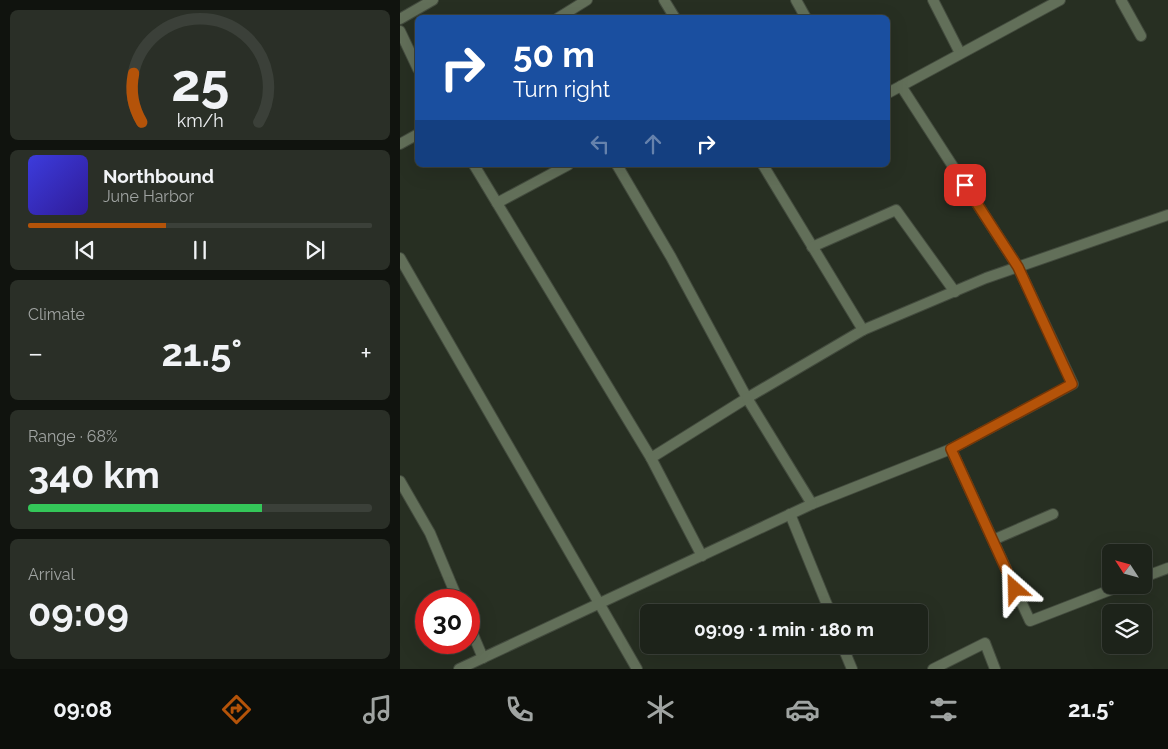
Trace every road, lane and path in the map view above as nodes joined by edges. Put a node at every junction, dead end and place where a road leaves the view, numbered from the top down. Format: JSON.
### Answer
{"nodes":[{"id":1,"x":433,"y":0,"type":"edge"},
{"id":2,"x":587,"y":0,"type":"edge"},
{"id":3,"x":664,"y":0,"type":"edge"},
{"id":4,"x":796,"y":0,"type":"edge"},
{"id":5,"x":933,"y":0,"type":"edge"},
{"id":6,"x":1060,"y":0,"type":"edge"},
{"id":7,"x":1121,"y":0,"type":"edge"},
{"id":8,"x":563,"y":15,"type":"edge"},
{"id":9,"x":673,"y":15,"type":"edge"},
{"id":10,"x":804,"y":15,"type":"edge"},
{"id":11,"x":400,"y":19,"type":"edge"},
{"id":12,"x":400,"y":32,"type":"edge"},
{"id":13,"x":1141,"y":36,"type":"dead end"},
{"id":14,"x":960,"y":53,"type":"junction"},
{"id":15,"x":415,"y":63,"type":"edge"},
{"id":16,"x":901,"y":86,"type":"junction"},
{"id":17,"x":890,"y":93,"type":"edge"},
{"id":18,"x":415,"y":136,"type":"edge"},
{"id":19,"x":400,"y":144,"type":"edge"},
{"id":20,"x":475,"y":167,"type":"edge"},
{"id":21,"x":564,"y":167,"type":"edge"},
{"id":22,"x":618,"y":167,"type":"edge"},
{"id":23,"x":765,"y":167,"type":"edge"},
{"id":24,"x":497,"y":203,"type":"junction"},
{"id":25,"x":1168,"y":215,"type":"edge"},
{"id":26,"x":812,"y":248,"type":"junction"},
{"id":27,"x":400,"y":258,"type":"edge"},
{"id":28,"x":1018,"y":267,"type":"junction"},
{"id":29,"x":955,"y":292,"type":"junction"},
{"id":30,"x":864,"y":330,"type":"junction"},
{"id":31,"x":747,"y":398,"type":"junction"},
{"id":32,"x":951,"y":449,"type":"junction"},
{"id":33,"x":651,"y":458,"type":"junction"},
{"id":34,"x":400,"y":481,"type":"edge"},
{"id":35,"x":812,"y":504,"type":"junction"},
{"id":36,"x":790,"y":514,"type":"junction"},
{"id":37,"x":1053,"y":514,"type":"dead end"},
{"id":38,"x":993,"y":540,"type":"junction"},
{"id":39,"x":702,"y":556,"type":"junction"},
{"id":40,"x":1168,"y":568,"type":"edge"},
{"id":41,"x":1152,"y":574,"type":"edge"},
{"id":42,"x":453,"y":589,"type":"edge"},
{"id":43,"x":1102,"y":593,"type":"edge"},
{"id":44,"x":601,"y":603,"type":"junction"},
{"id":45,"x":827,"y":604,"type":"edge"},
{"id":46,"x":480,"y":651,"type":"edge"},
{"id":47,"x":846,"y":654,"type":"edge"},
{"id":48,"x":483,"y":658,"type":"junction"},
{"id":49,"x":459,"y":669,"type":"edge"},
{"id":50,"x":637,"y":669,"type":"edge"},
{"id":51,"x":852,"y":669,"type":"edge"},
{"id":52,"x":933,"y":669,"type":"edge"},
{"id":53,"x":995,"y":669,"type":"edge"}],
"edges":[{"from":1,"to":11,"type":"street"},
{"from":2,"to":8,"type":"street"},
{"from":3,"to":9,"type":"street"},
{"from":4,"to":10,"type":"street"},
{"from":5,"to":14,"type":"street"},
{"from":6,"to":14,"type":"street"},
{"from":7,"to":13,"type":"street"},
{"from":12,"to":15,"type":"street"},
{"from":14,"to":16,"type":"street"},
{"from":16,"to":17,"type":"street"},
{"from":16,"to":28,"type":"street"},
{"from":18,"to":19,"type":"street"},
{"from":20,"to":24,"type":"street"},
{"from":21,"to":24,"type":"street"},
{"from":22,"to":31,"type":"street"},
{"from":23,"to":26,"type":"street"},
{"from":24,"to":33,"type":"street"},
{"from":25,"to":28,"type":"street"},
{"from":26,"to":29,"type":"street"},
{"from":26,"to":30,"type":"street"},
{"from":27,"to":44,"type":"street"},
{"from":28,"to":29,"type":"street"},
{"from":28,"to":32,"type":"street"},
{"from":29,"to":30,"type":"street"},
{"from":30,"to":31,"type":"street"},
{"from":31,"to":33,"type":"street"},
{"from":31,"to":35,"type":"street"},
{"from":32,"to":35,"type":"street"},
{"from":32,"to":38,"type":"street"},
{"from":33,"to":39,"type":"street"},
{"from":34,"to":42,"type":"street"},
{"from":35,"to":36,"type":"street"},
{"from":36,"to":39,"type":"street"},
{"from":36,"to":45,"type":"street"},
{"from":37,"to":38,"type":"street"},
{"from":38,"to":43,"type":"street"},
{"from":39,"to":44,"type":"street"},
{"from":40,"to":41,"type":"street"},
{"from":44,"to":48,"type":"street"},
{"from":44,"to":50,"type":"street"},
{"from":46,"to":48,"type":"street"},
{"from":47,"to":51,"type":"street"},
{"from":48,"to":49,"type":"street"},
{"from":52,"to":53,"type":"street"}]}
